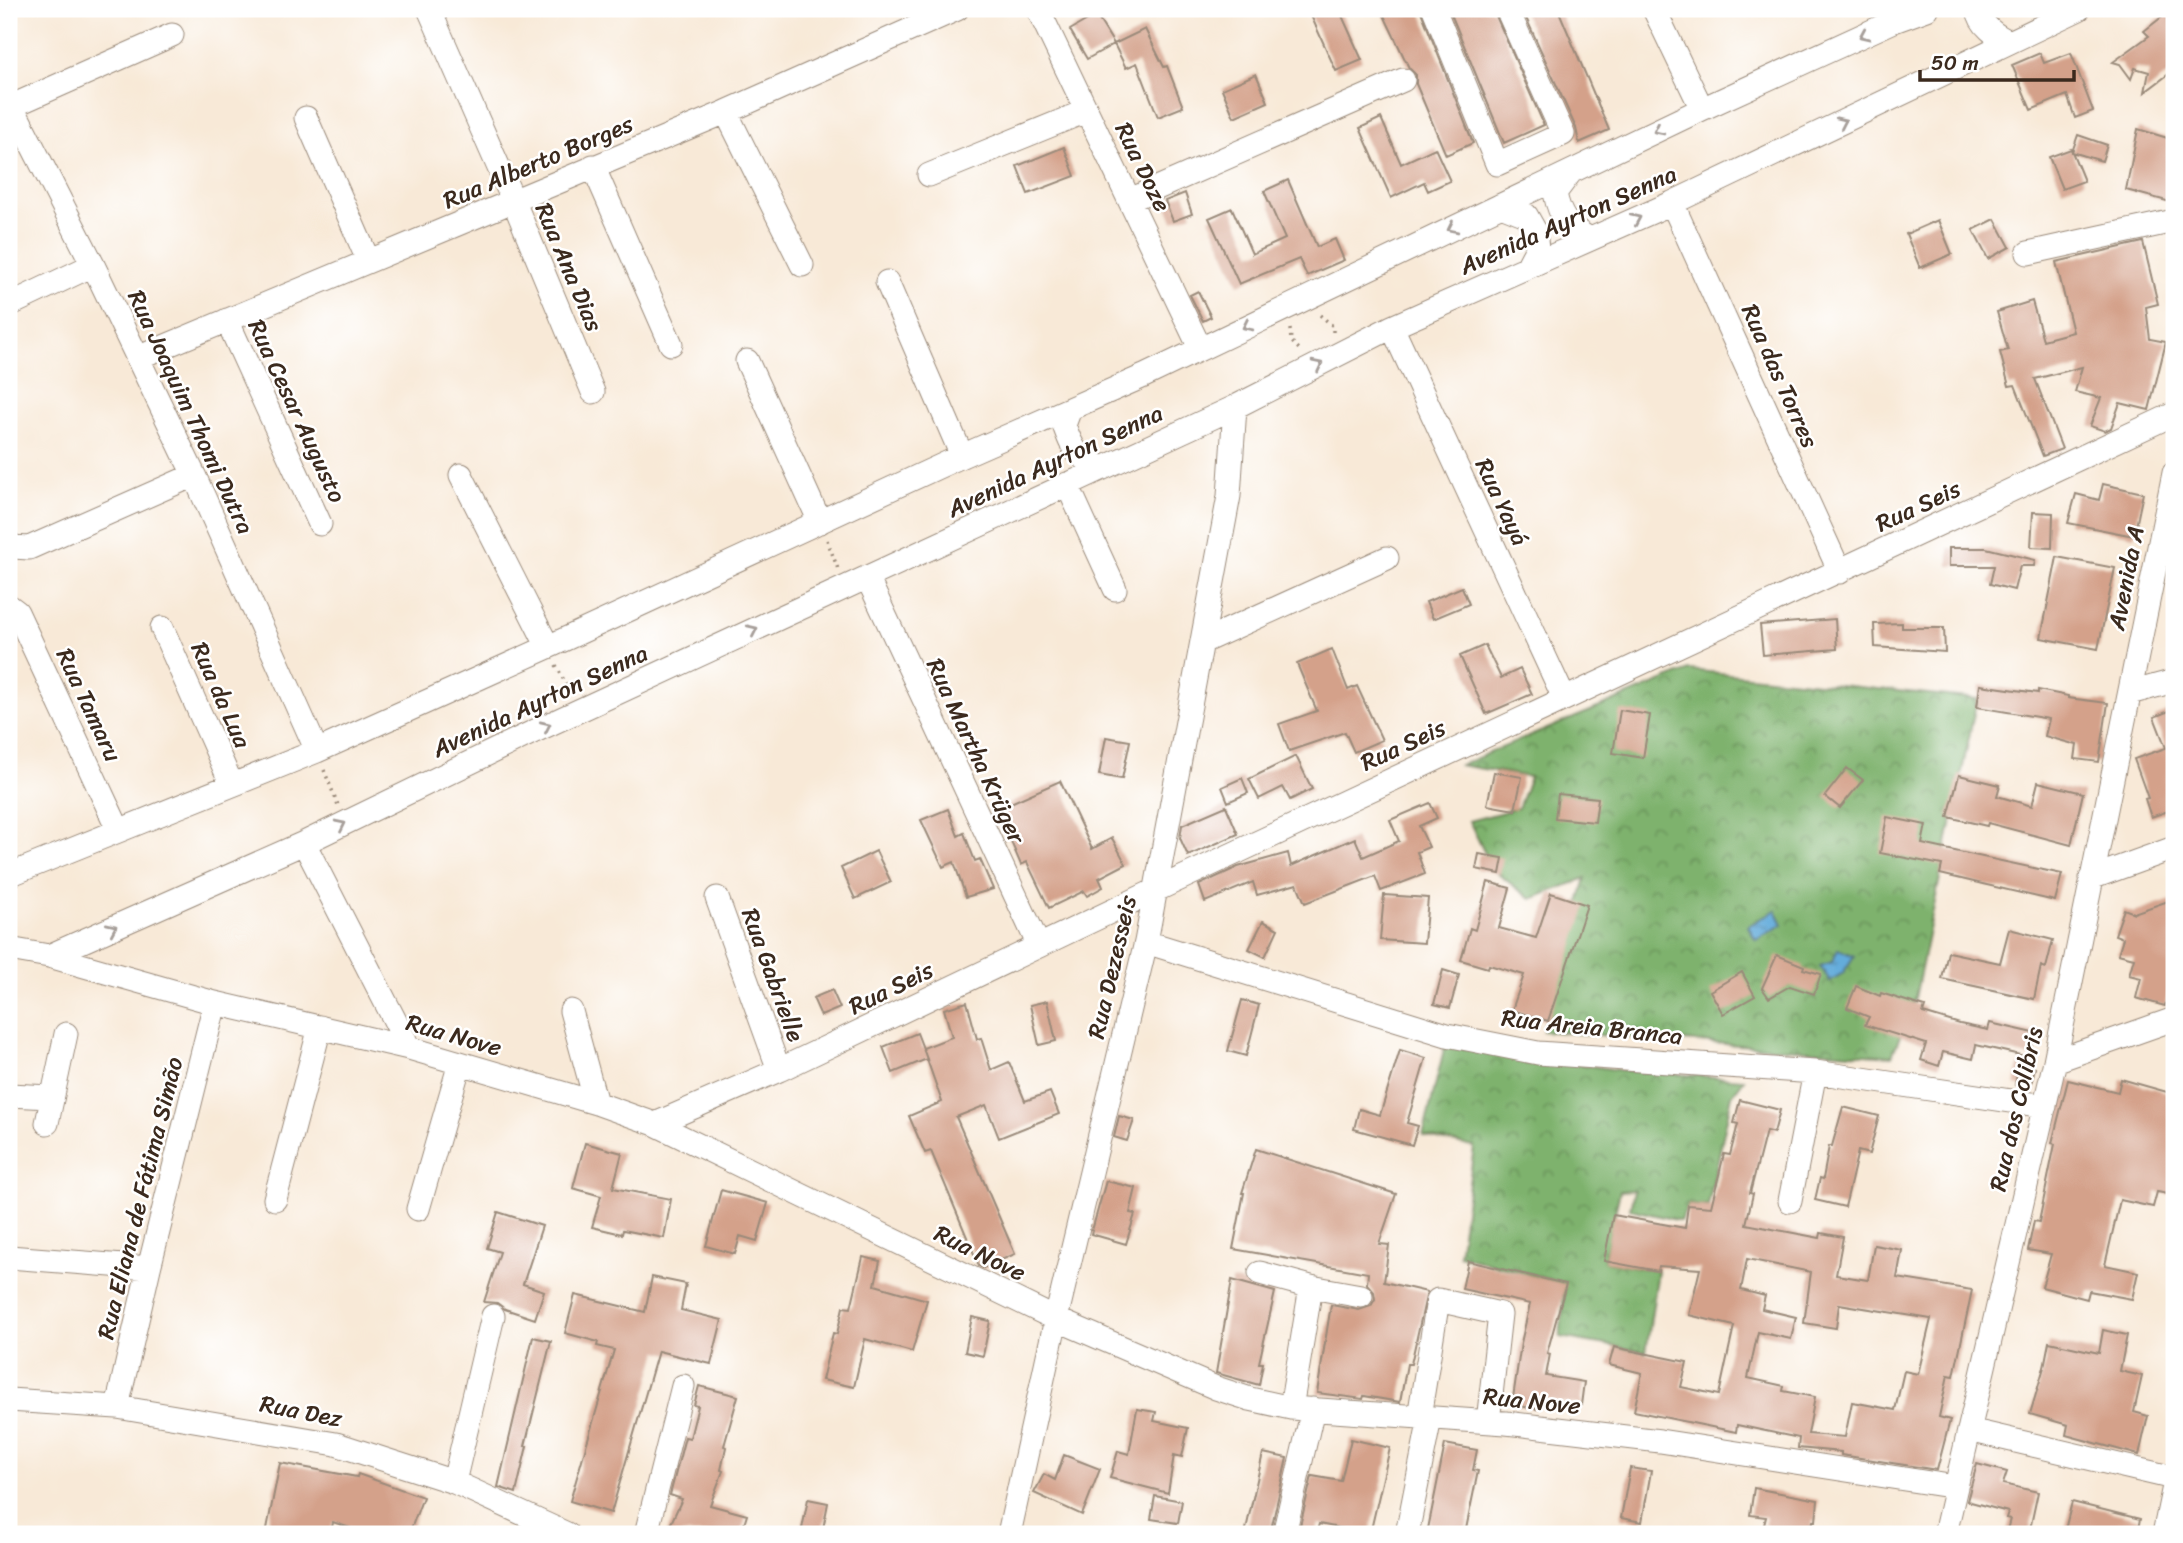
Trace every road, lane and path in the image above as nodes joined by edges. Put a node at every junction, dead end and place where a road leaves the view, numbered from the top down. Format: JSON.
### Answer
{"nodes":[{"id":1,"x":429,"y":9,"type":"edge"},
{"id":2,"x":957,"y":9,"type":"edge"},
{"id":3,"x":1038,"y":9,"type":"edge"},
{"id":4,"x":1433,"y":9,"type":"edge"},
{"id":5,"x":1507,"y":9,"type":"edge"},
{"id":6,"x":1654,"y":9,"type":"edge"},
{"id":7,"x":1927,"y":9,"type":"edge"},
{"id":8,"x":1978,"y":9,"type":"edge"},
{"id":9,"x":2080,"y":9,"type":"edge"},
{"id":10,"x":1891,"y":15,"type":"edge"},
{"id":11,"x":172,"y":35,"type":"dead end"},
{"id":12,"x":2010,"y":42,"type":"junction"},
{"id":13,"x":1403,"y":80,"type":"dead end"},
{"id":14,"x":10,"y":103,"type":"edge"},
{"id":15,"x":1702,"y":109,"type":"junction"},
{"id":16,"x":1086,"y":111,"type":"junction"},
{"id":17,"x":726,"y":112,"type":"junction"},
{"id":18,"x":306,"y":118,"type":"dead end"},
{"id":19,"x":1519,"y":155,"type":"junction"},
{"id":20,"x":593,"y":166,"type":"junction"},
{"id":21,"x":1572,"y":171,"type":"junction"},
{"id":22,"x":929,"y":175,"type":"dead end"},
{"id":23,"x":1534,"y":189,"type":"junction"},
{"id":24,"x":1129,"y":200,"type":"junction"},
{"id":25,"x":513,"y":202,"type":"junction"},
{"id":26,"x":1672,"y":202,"type":"junction"},
{"id":27,"x":1501,"y":205,"type":"junction"},
{"id":28,"x":2174,"y":221,"type":"edge"},
{"id":29,"x":1590,"y":239,"type":"junction"},
{"id":30,"x":2028,"y":253,"type":"dead end"},
{"id":31,"x":368,"y":260,"type":"junction"},
{"id":32,"x":93,"y":265,"type":"junction"},
{"id":33,"x":802,"y":265,"type":"dead end"},
{"id":34,"x":1527,"y":267,"type":"junction"},
{"id":35,"x":887,"y":282,"type":"dead end"},
{"id":36,"x":1296,"y":303,"type":"junction"},
{"id":37,"x":9,"y":305,"type":"edge"},
{"id":38,"x":227,"y":320,"type":"junction"},
{"id":39,"x":1392,"y":327,"type":"junction"},
{"id":40,"x":671,"y":344,"type":"dead end"},
{"id":41,"x":1200,"y":348,"type":"junction"},
{"id":42,"x":137,"y":358,"type":"junction"},
{"id":43,"x":747,"y":361,"type":"dead end"},
{"id":44,"x":1323,"y":362,"type":"junction"},
{"id":45,"x":593,"y":392,"type":"dead end"},
{"id":46,"x":1235,"y":407,"type":"junction"},
{"id":47,"x":1070,"y":408,"type":"junction"},
{"id":48,"x":2174,"y":414,"type":"edge"},
{"id":49,"x":962,"y":456,"type":"junction"},
{"id":50,"x":1102,"y":468,"type":"junction"},
{"id":51,"x":2174,"y":472,"type":"edge"},
{"id":52,"x":194,"y":475,"type":"junction"},
{"id":53,"x":461,"y":475,"type":"dead end"},
{"id":54,"x":1067,"y":484,"type":"junction"},
{"id":55,"x":820,"y":522,"type":"junction"},
{"id":56,"x":320,"y":524,"type":"dead end"},
{"id":57,"x":9,"y":543,"type":"edge"},
{"id":58,"x":1387,"y":558,"type":"dead end"},
{"id":59,"x":1840,"y":572,"type":"junction"},
{"id":60,"x":867,"y":577,"type":"junction"},
{"id":61,"x":845,"y":587,"type":"junction"},
{"id":62,"x":1115,"y":589,"type":"dead end"},
{"id":63,"x":9,"y":606,"type":"edge"},
{"id":64,"x":162,"y":628,"type":"dead end"},
{"id":65,"x":1202,"y":642,"type":"junction"},
{"id":66,"x":548,"y":647,"type":"junction"},
{"id":67,"x":2174,"y":681,"type":"edge"},
{"id":68,"x":2130,"y":693,"type":"junction"},
{"id":69,"x":1564,"y":698,"type":"junction"},
{"id":70,"x":579,"y":710,"type":"junction"},
{"id":71,"x":317,"y":751,"type":"junction"},
{"id":72,"x":232,"y":785,"type":"junction"},
{"id":73,"x":346,"y":823,"type":"junction"},
{"id":74,"x":118,"y":829,"type":"junction"},
{"id":75,"x":304,"y":843,"type":"junction"},
{"id":76,"x":2174,"y":848,"type":"edge"},
{"id":77,"x":9,"y":875,"type":"edge"},
{"id":78,"x":2091,"y":878,"type":"junction"},
{"id":79,"x":1156,"y":890,"type":"junction"},
{"id":80,"x":717,"y":898,"type":"dead end"},
{"id":81,"x":1146,"y":942,"type":"junction"},
{"id":82,"x":1039,"y":946,"type":"junction"},
{"id":83,"x":9,"y":949,"type":"edge"},
{"id":84,"x":49,"y":956,"type":"junction"},
{"id":85,"x":215,"y":1003,"type":"junction"},
{"id":86,"x":571,"y":1011,"type":"dead end"},
{"id":87,"x":2174,"y":1019,"type":"edge"},
{"id":88,"x":320,"y":1027,"type":"junction"},
{"id":89,"x":66,"y":1034,"type":"dead end"},
{"id":90,"x":409,"y":1048,"type":"junction"},
{"id":91,"x":2055,"y":1062,"type":"junction"},
{"id":92,"x":460,"y":1063,"type":"junction"},
{"id":93,"x":779,"y":1070,"type":"junction"},
{"id":94,"x":1815,"y":1072,"type":"junction"},
{"id":95,"x":9,"y":1096,"type":"edge"},
{"id":96,"x":51,"y":1097,"type":"junction"},
{"id":97,"x":596,"y":1103,"type":"junction"},
{"id":98,"x":2045,"y":1106,"type":"junction"},
{"id":99,"x":47,"y":1124,"type":"dead end"},
{"id":100,"x":655,"y":1124,"type":"junction"},
{"id":101,"x":275,"y":1199,"type":"dead end"},
{"id":102,"x":1790,"y":1201,"type":"dead end"},
{"id":103,"x":418,"y":1209,"type":"dead end"},
{"id":104,"x":9,"y":1257,"type":"edge"},
{"id":105,"x":149,"y":1268,"type":"junction"},
{"id":106,"x":1260,"y":1273,"type":"dead end"},
{"id":107,"x":1311,"y":1287,"type":"junction"},
{"id":108,"x":1360,"y":1296,"type":"dead end"},
{"id":109,"x":493,"y":1316,"type":"dead end"},
{"id":110,"x":1056,"y":1319,"type":"junction"},
{"id":111,"x":683,"y":1386,"type":"dead end"},
{"id":112,"x":9,"y":1400,"type":"edge"},
{"id":113,"x":117,"y":1407,"type":"junction"},
{"id":114,"x":1302,"y":1408,"type":"junction"},
{"id":115,"x":1424,"y":1418,"type":"junction"},
{"id":116,"x":1488,"y":1422,"type":"junction"},
{"id":117,"x":1969,"y":1430,"type":"junction"},
{"id":118,"x":2174,"y":1478,"type":"edge"},
{"id":119,"x":454,"y":1482,"type":"junction"},
{"id":120,"x":2174,"y":1486,"type":"edge"},
{"id":121,"x":1956,"y":1487,"type":"junction"},
{"id":122,"x":567,"y":1534,"type":"edge"},
{"id":123,"x":646,"y":1534,"type":"edge"},
{"id":124,"x":1009,"y":1534,"type":"edge"},
{"id":125,"x":1284,"y":1534,"type":"edge"},
{"id":126,"x":1407,"y":1534,"type":"edge"},
{"id":127,"x":1945,"y":1534,"type":"edge"},
{"id":128,"x":2164,"y":1534,"type":"edge"}],
"edges":[{"from":1,"to":25,"type":"street","name":"Rua Ana Dias"},
{"from":2,"to":17,"type":"street","name":"Rua Alberto Borges"},
{"from":3,"to":16,"type":"street","name":"Rua Doze"},
{"from":4,"to":19,"type":"street"},
{"from":5,"to":19,"type":"street"},
{"from":6,"to":15,"type":"street"},
{"from":7,"to":10,"type":"street","name":"Avenida Ayrton Senna"},
{"from":8,"to":12,"type":"street"},
{"from":9,"to":12,"type":"street","name":"Avenida Ayrton Senna"},
{"from":10,"to":15,"type":"street","name":"Avenida Ayrton Senna","one_way":true},
{"from":11,"to":14,"type":"street"},
{"from":26,"to":12,"type":"street","name":"Avenida Ayrton Senna","one_way":true},
{"from":13,"to":24,"type":"street"},
{"from":14,"to":32,"type":"street","name":"Rua Joaquim Thomi Dutra"},
{"from":15,"to":21,"type":"street","name":"Avenida Ayrton Senna","one_way":true},
{"from":16,"to":22,"type":"street"},
{"from":16,"to":24,"type":"street","name":"Rua Doze"},
{"from":17,"to":20,"type":"street","name":"Rua Alberto Borges"},
{"from":17,"to":33,"type":"street"},
{"from":18,"to":31,"type":"street"},
{"from":19,"to":23,"type":"street"},
{"from":20,"to":25,"type":"street","name":"Rua Alberto Borges"},
{"from":20,"to":40,"type":"street"},
{"from":21,"to":23,"type":"street","name":"Avenida Ayrton Senna"},
{"from":21,"to":29,"type":"street"},
{"from":23,"to":27,"type":"street","name":"Avenida Ayrton Senna"},
{"from":24,"to":41,"type":"street","name":"Rua Doze"},
{"from":25,"to":31,"type":"street","name":"Rua Alberto Borges"},
{"from":25,"to":45,"type":"street","name":"Rua Ana Dias"},
{"from":29,"to":26,"type":"street","name":"Avenida Ayrton Senna","one_way":true},
{"from":26,"to":59,"type":"street","name":"Rua das Torres"},
{"from":27,"to":34,"type":"street"},
{"from":27,"to":36,"type":"street","name":"Avenida Ayrton Senna","one_way":true},
{"from":28,"to":30,"type":"street"},
{"from":29,"to":34,"type":"street","name":"Avenida Ayrton Senna"},
{"from":31,"to":38,"type":"street","name":"Rua Alberto Borges"},
{"from":32,"to":37,"type":"street"},
{"from":32,"to":42,"type":"street","name":"Rua Joaquim Thomi Dutra"},
{"from":34,"to":39,"type":"street","name":"Avenida Ayrton Senna"},
{"from":35,"to":49,"type":"street"},
{"from":36,"to":41,"type":"street","name":"Avenida Ayrton Senna","one_way":true},
{"from":36,"to":44,"type":"path"},
{"from":36,"to":44,"type":"path"},
{"from":38,"to":42,"type":"street","name":"Rua Alberto Borges"},
{"from":38,"to":56,"type":"street","name":"Rua Cesar Augusto"},
{"from":39,"to":44,"type":"street","name":"Avenida Ayrton Senna"},
{"from":39,"to":69,"type":"street","name":"Rua Yayá"},
{"from":41,"to":47,"type":"street","name":"Avenida Ayrton Senna"},
{"from":42,"to":52,"type":"street","name":"Rua Joaquim Thomi Dutra"},
{"from":43,"to":55,"type":"street"},
{"from":46,"to":44,"type":"street","name":"Avenida Ayrton Senna","one_way":true},
{"from":46,"to":50,"type":"street","name":"Avenida Ayrton Senna"},
{"from":46,"to":65,"type":"street","name":"Rua Dezesseis"},
{"from":47,"to":49,"type":"street","name":"Avenida Ayrton Senna"},
{"from":47,"to":50,"type":"street"},
{"from":48,"to":59,"type":"street","name":"Rua Seis"},
{"from":49,"to":55,"type":"street","name":"Avenida Ayrton Senna"},
{"from":50,"to":54,"type":"street","name":"Avenida Ayrton Senna"},
{"from":51,"to":68,"type":"street","name":"Avenida A"},
{"from":52,"to":57,"type":"street"},
{"from":52,"to":71,"type":"street","name":"Rua Joaquim Thomi Dutra"},
{"from":53,"to":66,"type":"street"},
{"from":54,"to":60,"type":"street","name":"Avenida Ayrton Senna"},
{"from":54,"to":62,"type":"street"},
{"from":55,"to":61,"type":"path"},
{"from":55,"to":66,"type":"street","name":"Avenida Ayrton Senna"},
{"from":58,"to":65,"type":"street"},
{"from":59,"to":69,"type":"street","name":"Rua Seis"},
{"from":60,"to":61,"type":"street","name":"Avenida Ayrton Senna"},
{"from":60,"to":82,"type":"street","name":"Rua Martha Krüger"},
{"from":70,"to":61,"type":"street","name":"Avenida Ayrton Senna","one_way":true},
{"from":63,"to":74,"type":"street","name":"Rua Tamaru"},
{"from":64,"to":72,"type":"street","name":"Rua da Lua"},
{"from":65,"to":79,"type":"street","name":"Rua Dezesseis"},
{"from":66,"to":70,"type":"path"},
{"from":66,"to":71,"type":"street","name":"Avenida Ayrton Senna"},
{"from":67,"to":68,"type":"street"},
{"from":68,"to":78,"type":"street","name":"Rua dos Colibris"},
{"from":69,"to":79,"type":"street","name":"Rua Seis"},
{"from":73,"to":70,"type":"street","name":"Avenida Ayrton Senna","one_way":true},
{"from":71,"to":72,"type":"street","name":"Avenida Ayrton Senna"},
{"from":71,"to":73,"type":"path"},
{"from":72,"to":74,"type":"street","name":"Avenida Ayrton Senna"},
{"from":75,"to":73,"type":"street","name":"Avenida Ayrton Senna","one_way":true},
{"from":74,"to":77,"type":"street","name":"Avenida Ayrton Senna"},
{"from":84,"to":75,"type":"street","name":"Avenida Ayrton Senna","one_way":true},
{"from":75,"to":90,"type":"street"},
{"from":76,"to":78,"type":"street"},
{"from":78,"to":91,"type":"street","name":"Rua dos Colibris"},
{"from":79,"to":81,"type":"street","name":"Rua Dezesseis"},
{"from":79,"to":82,"type":"street","name":"Rua Seis"},
{"from":80,"to":93,"type":"street","name":"Rua Gabrielle"},
{"from":81,"to":94,"type":"street","name":"Rua Areia Branca"},
{"from":81,"to":110,"type":"street","name":"Rua Dezesseis"},
{"from":82,"to":93,"type":"street","name":"Rua Seis"},
{"from":83,"to":84,"type":"street","name":"Rua Nove"},
{"from":84,"to":85,"type":"street","name":"Rua Nove"},
{"from":85,"to":88,"type":"street","name":"Rua Nove"},
{"from":85,"to":105,"type":"street","name":"Rua Eliana de Fátima Simão"},
{"from":86,"to":97,"type":"street"},
{"from":87,"to":91,"type":"street"},
{"from":88,"to":90,"type":"street","name":"Rua Nove"},
{"from":88,"to":101,"type":"street"},
{"from":89,"to":96,"type":"street"},
{"from":90,"to":92,"type":"street","name":"Rua Nove"},
{"from":91,"to":98,"type":"street","name":"Rua dos Colibris"},
{"from":92,"to":97,"type":"street","name":"Rua Nove"},
{"from":92,"to":103,"type":"street"},
{"from":93,"to":100,"type":"street","name":"Rua Seis"},
{"from":94,"to":98,"type":"street","name":"Rua Areia Branca"},
{"from":94,"to":102,"type":"street"},
{"from":95,"to":96,"type":"street"},
{"from":96,"to":99,"type":"street"},
{"from":97,"to":100,"type":"street","name":"Rua Nove"},
{"from":98,"to":117,"type":"street","name":"Rua dos Colibris"},
{"from":100,"to":110,"type":"street","name":"Rua Nove"},
{"from":104,"to":105,"type":"street"},
{"from":105,"to":113,"type":"street","name":"Rua Eliana de Fátima Simão"},
{"from":106,"to":107,"type":"street"},
{"from":107,"to":108,"type":"street"},
{"from":107,"to":114,"type":"street"},
{"from":109,"to":119,"type":"street"},
{"from":110,"to":114,"type":"street","name":"Rua Nove"},
{"from":110,"to":124,"type":"street","name":"Rua Dezesseis"},
{"from":111,"to":123,"type":"street"},
{"from":112,"to":113,"type":"street","name":"Rua Dez"},
{"from":113,"to":119,"type":"street","name":"Rua Dez"},
{"from":114,"to":115,"type":"street","name":"Rua Nove"},
{"from":114,"to":125,"type":"street"},
{"from":115,"to":116,"type":"street","name":"Rua Nove"},
{"from":115,"to":116,"type":"street"},
{"from":115,"to":126,"type":"street"},
{"from":116,"to":121,"type":"street","name":"Rua Nove"},
{"from":117,"to":118,"type":"street"},
{"from":117,"to":121,"type":"street","name":"Rua dos Colibris"},
{"from":119,"to":122,"type":"street","name":"Rua Dez"},
{"from":120,"to":128,"type":"street"},
{"from":121,"to":127,"type":"street","name":"Rua dos Colibris"}]}
